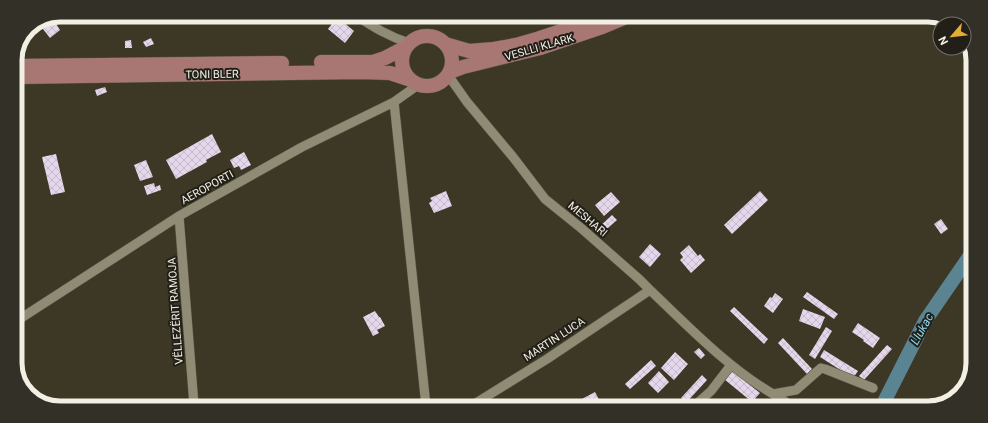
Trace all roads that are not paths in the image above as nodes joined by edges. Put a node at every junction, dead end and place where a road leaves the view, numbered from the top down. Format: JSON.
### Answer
{"nodes":[{"id":1,"x":366,"y":22,"type":"edge"},
{"id":2,"x":586,"y":22,"type":"edge"},
{"id":3,"x":614,"y":22,"type":"edge"},
{"id":4,"x":445,"y":44,"type":"junction"},
{"id":5,"x":407,"y":45,"type":"junction"},
{"id":6,"x":22,"y":66,"type":"edge"},
{"id":7,"x":449,"y":74,"type":"junction"},
{"id":8,"x":22,"y":77,"type":"edge"},
{"id":9,"x":413,"y":82,"type":"junction"},
{"id":10,"x":394,"y":102,"type":"junction"},
{"id":11,"x":179,"y":216,"type":"junction"},
{"id":12,"x":650,"y":290,"type":"junction"},
{"id":13,"x":22,"y":317,"type":"edge"},
{"id":14,"x":731,"y":365,"type":"junction"},
{"id":15,"x":873,"y":388,"type":"dead end"},
{"id":16,"x":774,"y":394,"type":"junction"},
{"id":17,"x":194,"y":401,"type":"edge"},
{"id":18,"x":425,"y":401,"type":"edge"},
{"id":19,"x":479,"y":401,"type":"edge"},
{"id":20,"x":700,"y":401,"type":"edge"},
{"id":21,"x":784,"y":401,"type":"edge"}],
"edges":[{"from":1,"to":5,"type":"street"},
{"from":2,"to":4,"type":"main road","name":"VESLLI KLARK"},
{"from":3,"to":7,"type":"main road","name":"VESLLI KLARK"},
{"from":4,"to":5,"type":"main road"},
{"from":4,"to":7,"type":"main road"},
{"from":5,"to":6,"type":"main road","name":"TONI BLER"},
{"from":5,"to":9,"type":"main road"},
{"from":7,"to":9,"type":"main road"},
{"from":7,"to":12,"type":"street","name":"MESHARI"},
{"from":8,"to":9,"type":"main road","name":"TONI BLER"},
{"from":9,"to":10,"type":"street","name":"AEROPORTI"},
{"from":10,"to":11,"type":"street","name":"AEROPORTI"},
{"from":10,"to":18,"type":"street"},
{"from":11,"to":13,"type":"street","name":"AEROPORTI"},
{"from":11,"to":17,"type":"street","name":"VËLLEZËRIT RAMOJA"},
{"from":12,"to":14,"type":"street","name":"MESHARI"},
{"from":12,"to":19,"type":"street","name":"MARTIN LUCA"},
{"from":14,"to":16,"type":"street","name":"MESHARI"},
{"from":14,"to":20,"type":"street"},
{"from":15,"to":16,"type":"street"},
{"from":16,"to":21,"type":"street","name":"MESHARI"}]}
